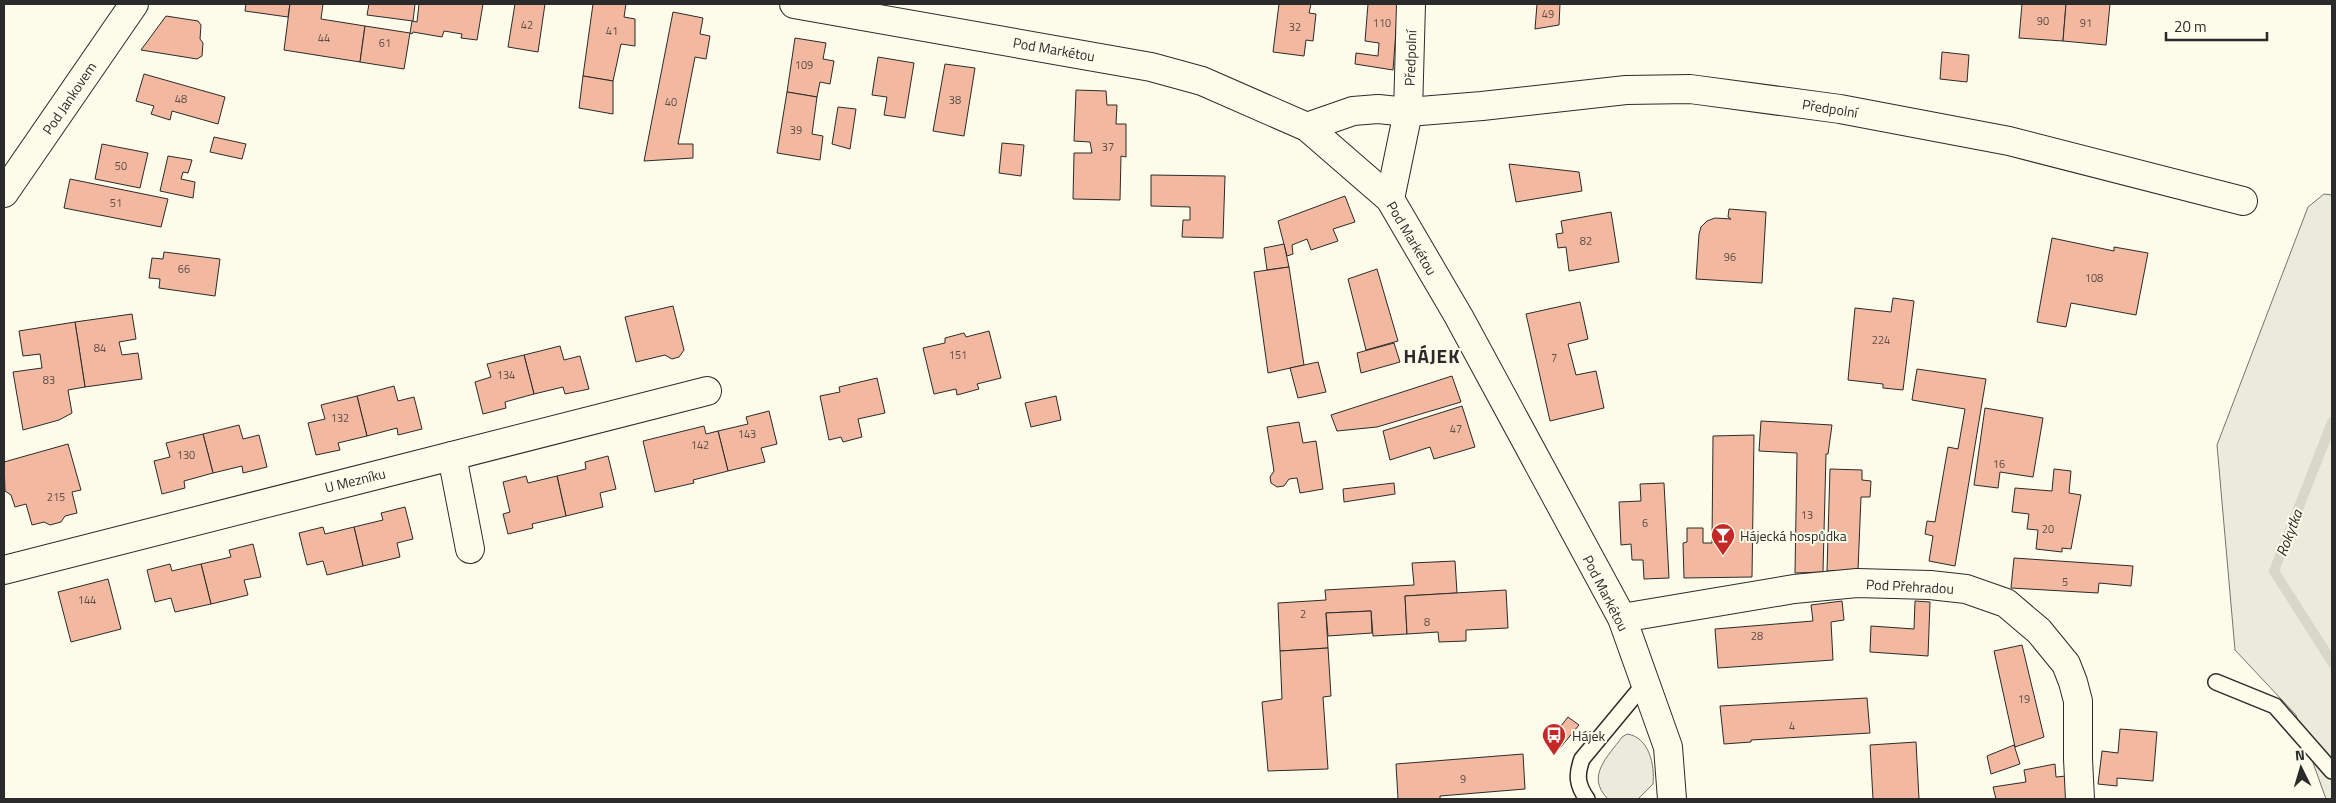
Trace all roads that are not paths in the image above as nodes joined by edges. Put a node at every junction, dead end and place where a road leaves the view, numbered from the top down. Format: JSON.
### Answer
{"nodes":[{"id":1,"x":134,"y":4,"type":"edge"},
{"id":2,"x":794,"y":4,"type":"edge"},
{"id":3,"x":1411,"y":4,"type":"edge"},
{"id":4,"x":1408,"y":112,"type":"junction"},
{"id":5,"x":1307,"y":127,"type":"junction"},
{"id":6,"x":4,"y":193,"type":"edge"},
{"id":7,"x":1390,"y":199,"type":"junction"},
{"id":8,"x":2243,"y":201,"type":"dead end"},
{"id":9,"x":707,"y":391,"type":"dead end"},
{"id":10,"x":452,"y":456,"type":"junction"},
{"id":11,"x":470,"y":550,"type":"dead end"},
{"id":12,"x":4,"y":570,"type":"edge"},
{"id":13,"x":1622,"y":618,"type":"junction"},
{"id":14,"x":2216,"y":682,"type":"dead end"},
{"id":15,"x":1645,"y":683,"type":"junction"},
{"id":16,"x":2332,"y":771,"type":"edge"},
{"id":17,"x":1586,"y":799,"type":"edge"},
{"id":18,"x":1672,"y":799,"type":"edge"},
{"id":19,"x":2080,"y":799,"type":"edge"}],
"edges":[{"from":1,"to":6,"type":"street","name":"Pod Jankovem"},
{"from":2,"to":5,"type":"street","name":"Pod Markétou"},
{"from":3,"to":4,"type":"street","name":"Předpolní"},
{"from":4,"to":5,"type":"street","name":"Předpolní"},
{"from":4,"to":7,"type":"street","name":"Předpolní"},
{"from":4,"to":8,"type":"street","name":"Předpolní"},
{"from":5,"to":7,"type":"street","name":"Pod Markétou"},
{"from":7,"to":13,"type":"street","name":"Pod Markétou"},
{"from":9,"to":10,"type":"street","name":"U Mezníku"},
{"from":10,"to":11,"type":"street"},
{"from":10,"to":12,"type":"street","name":"U Mezníku"},
{"from":13,"to":15,"type":"street","name":"Pod Markétou"},
{"from":13,"to":19,"type":"street","name":"Pod Přehradou"},
{"from":14,"to":16,"type":"lane"},
{"from":15,"to":17,"type":"lane"},
{"from":15,"to":18,"type":"street","name":"Pod Markétou"}]}
